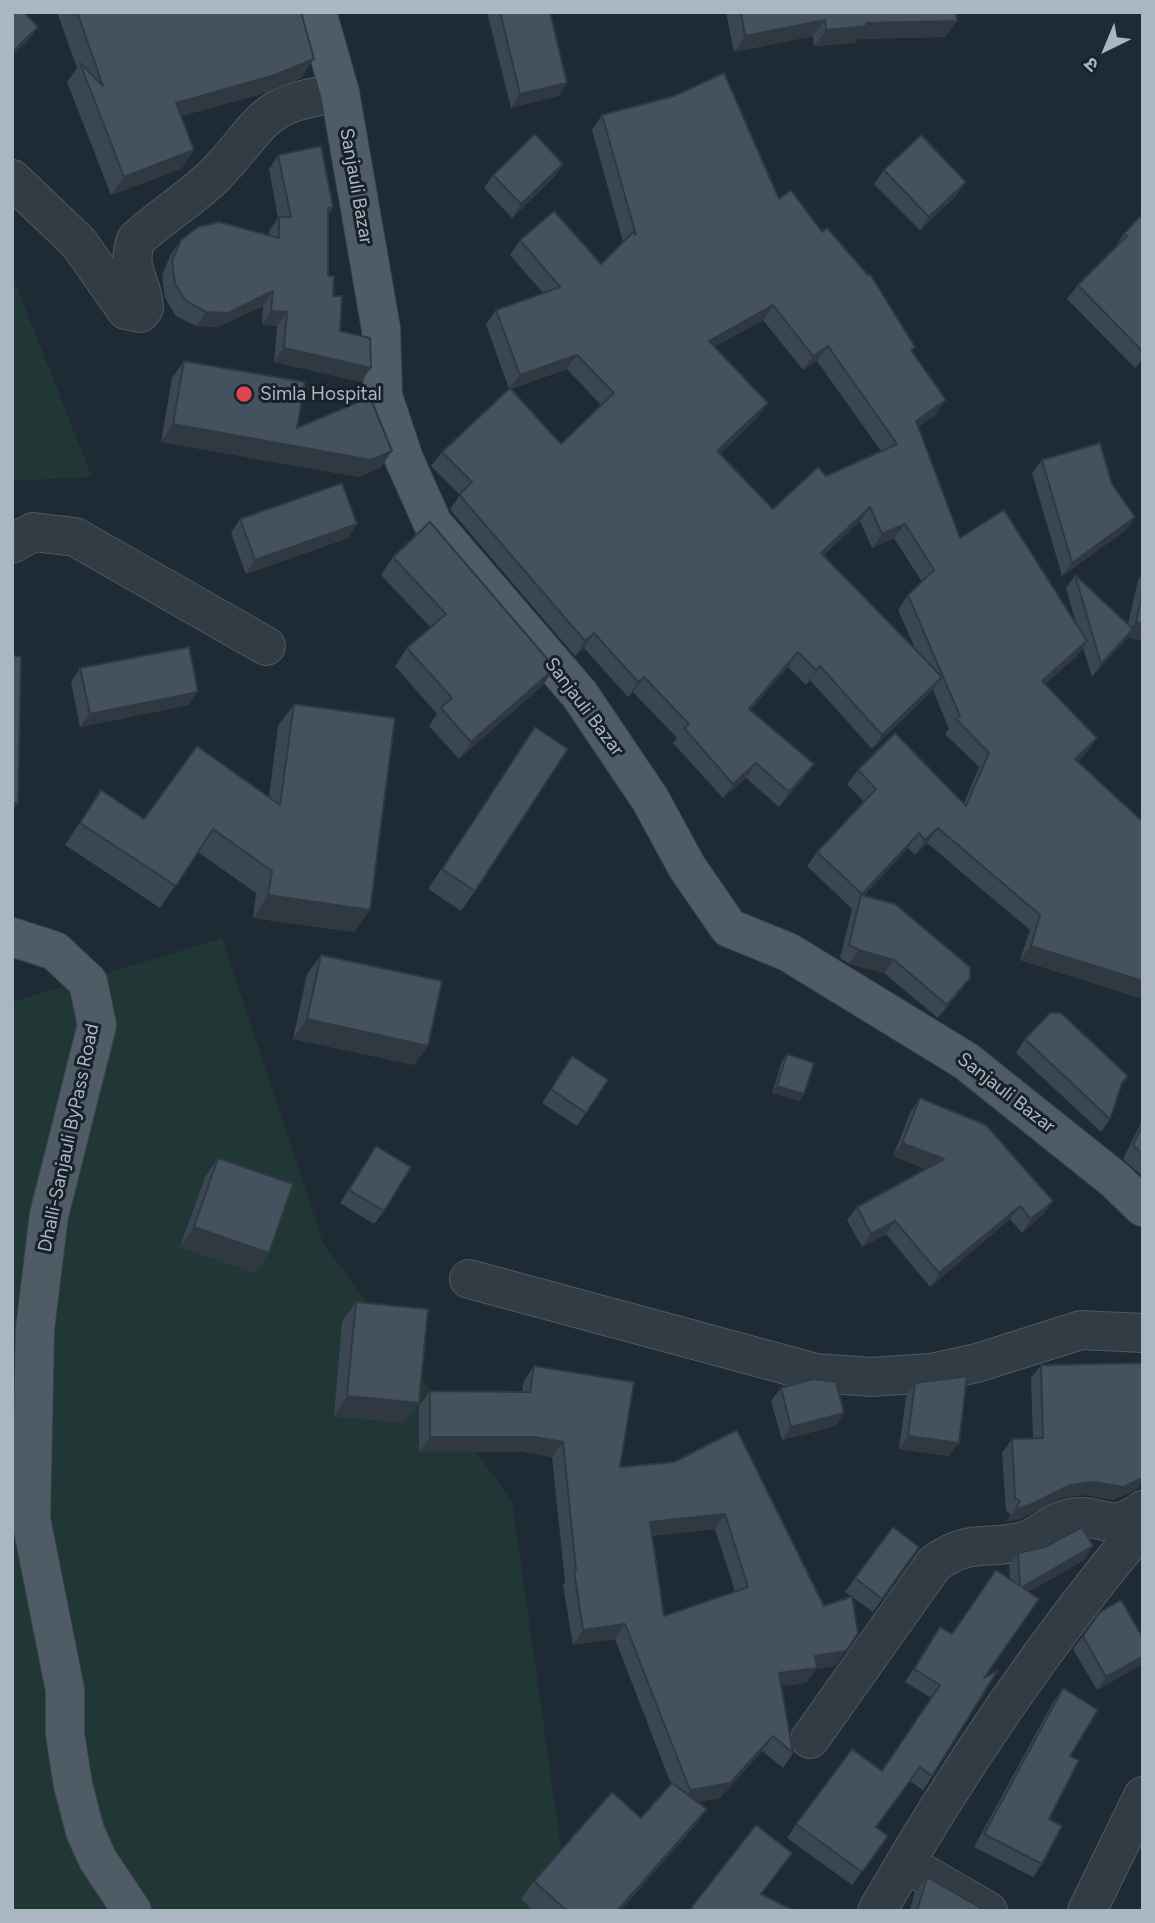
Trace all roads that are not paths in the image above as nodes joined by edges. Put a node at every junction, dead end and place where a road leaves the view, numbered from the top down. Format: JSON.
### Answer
{"nodes":[{"id":1,"x":317,"y":12,"type":"edge"},
{"id":2,"x":340,"y":93,"type":"junction"},
{"id":3,"x":12,"y":179,"type":"edge"},
{"id":4,"x":12,"y":544,"type":"edge"},
{"id":5,"x":266,"y":646,"type":"dead end"},
{"id":6,"x":12,"y":937,"type":"edge"},
{"id":7,"x":1143,"y":1207,"type":"edge"},
{"id":8,"x":469,"y":1279,"type":"dead end"},
{"id":9,"x":1143,"y":1333,"type":"edge"},
{"id":10,"x":1143,"y":1510,"type":"edge"},
{"id":11,"x":1143,"y":1525,"type":"edge"},
{"id":12,"x":810,"y":1739,"type":"dead end"},
{"id":13,"x":1143,"y":1796,"type":"edge"},
{"id":14,"x":905,"y":1863,"type":"junction"},
{"id":15,"x":132,"y":1911,"type":"edge"},
{"id":16,"x":877,"y":1911,"type":"edge"},
{"id":17,"x":988,"y":1911,"type":"edge"},
{"id":18,"x":1087,"y":1911,"type":"edge"}],
"edges":[{"from":1,"to":2,"type":"main road","name":"Sanjauli Bazar"},
{"from":2,"to":3,"type":"street"},
{"from":2,"to":7,"type":"main road","name":"Sanjauli Bazar"},
{"from":4,"to":5,"type":"street"},
{"from":6,"to":15,"type":"main road","name":"Dhalli-Sanjauli ByPass Road"},
{"from":8,"to":9,"type":"street"},
{"from":10,"to":12,"type":"street"},
{"from":11,"to":14,"type":"street"},
{"from":13,"to":18,"type":"street"},
{"from":14,"to":16,"type":"street"},
{"from":14,"to":17,"type":"street"}]}
